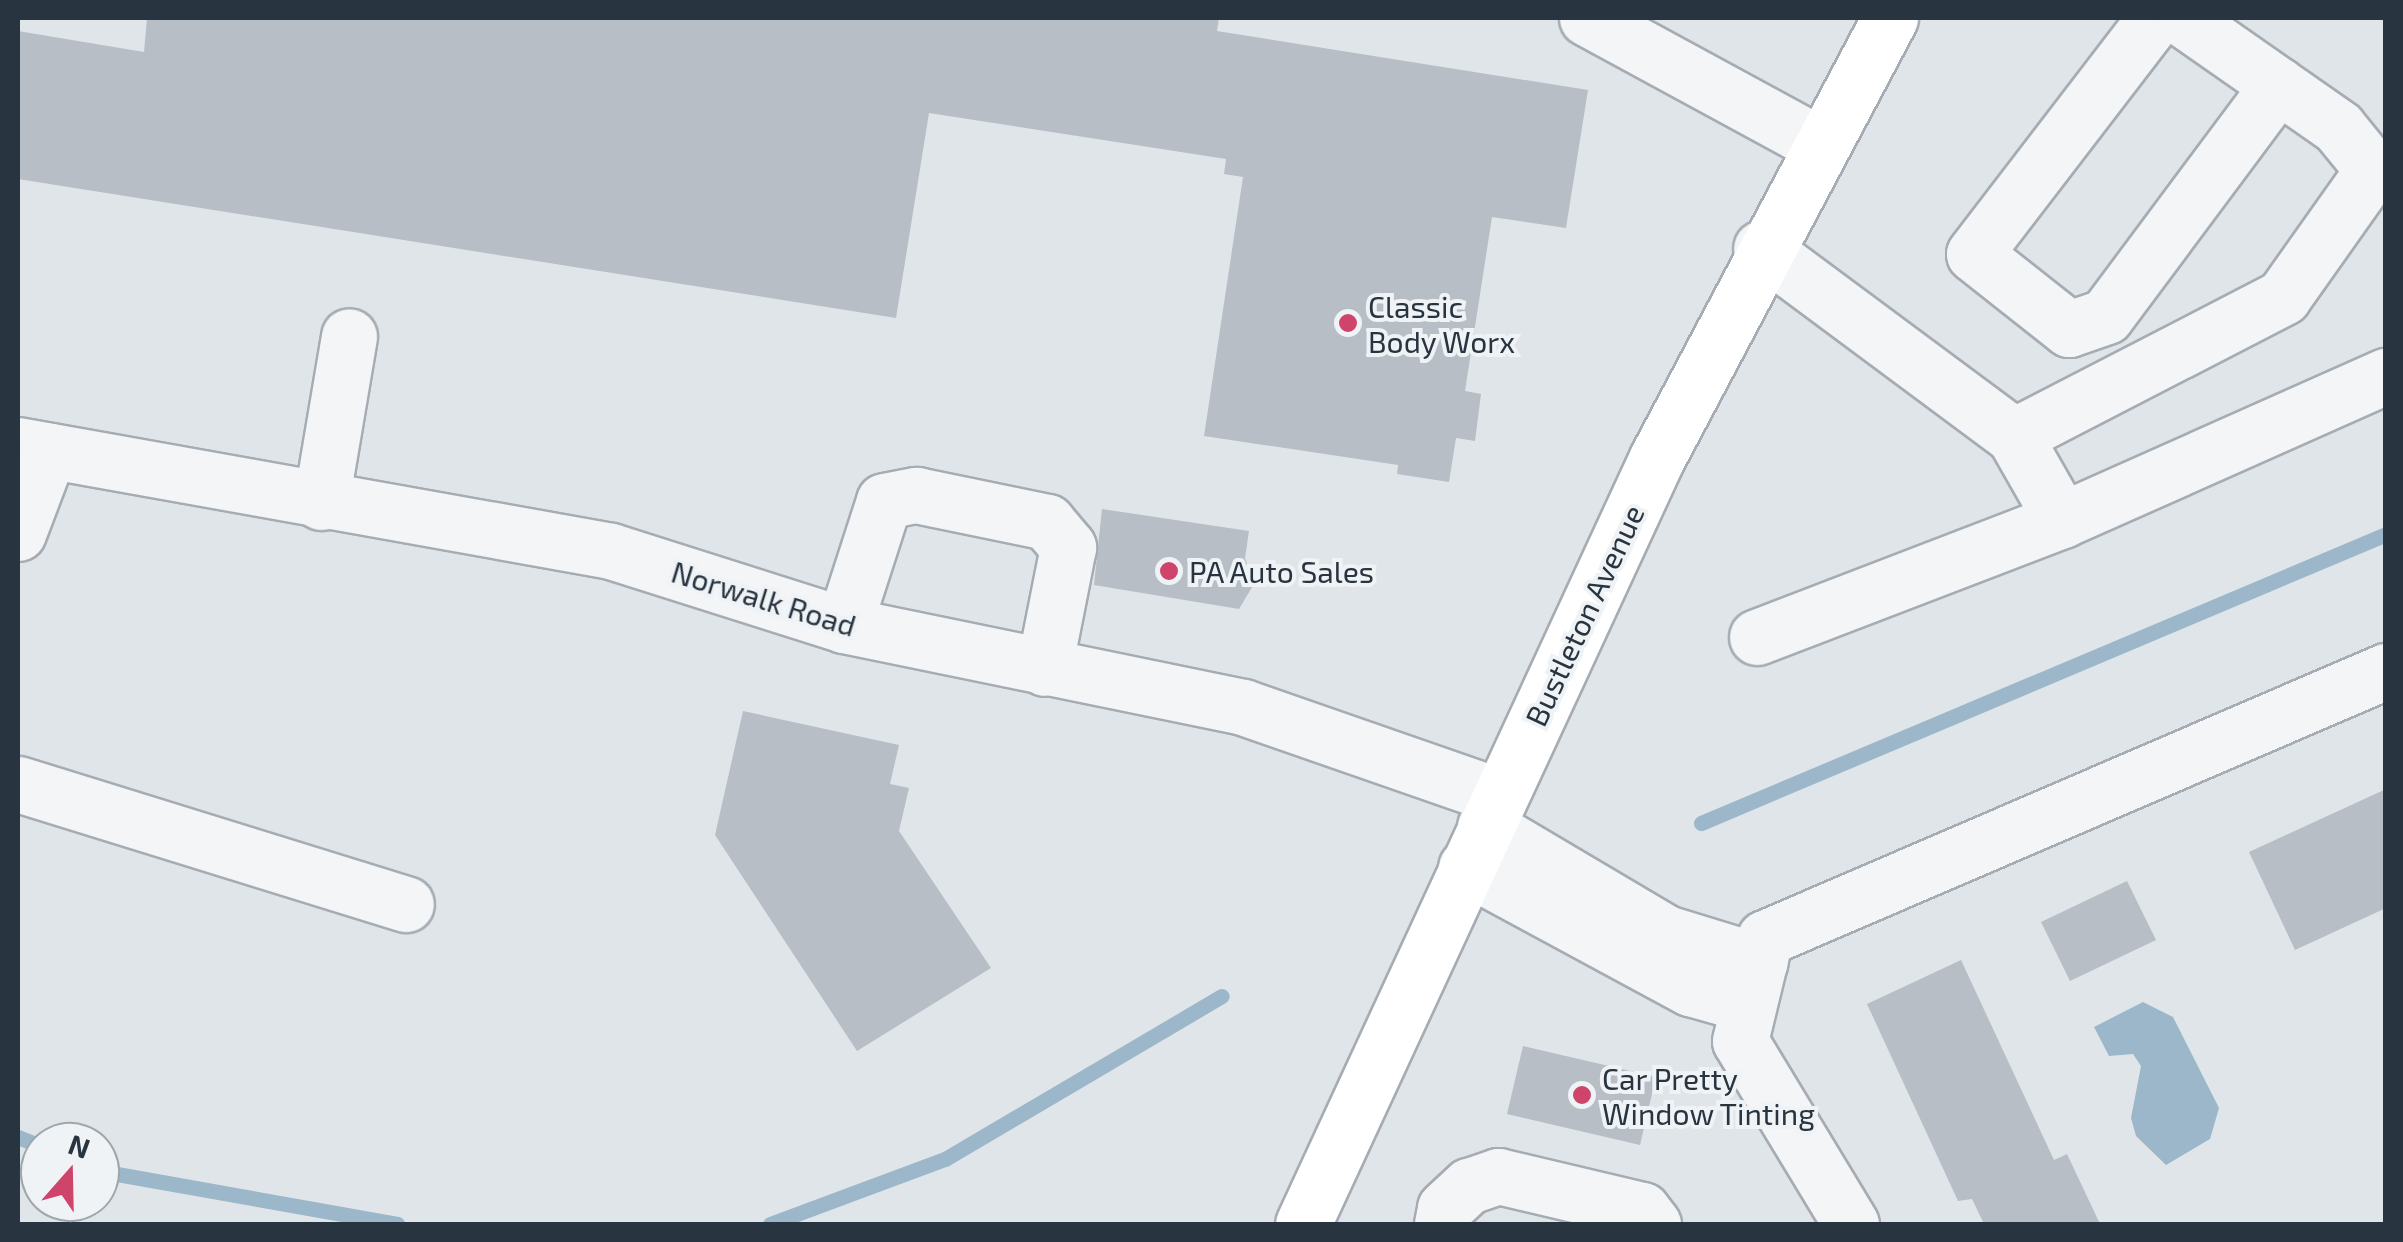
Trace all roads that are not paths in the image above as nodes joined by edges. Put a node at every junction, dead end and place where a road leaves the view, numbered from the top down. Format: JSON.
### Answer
{"nodes":[{"id":1,"x":1587,"y":18,"type":"edge"},
{"id":2,"x":1890,"y":18,"type":"edge"},
{"id":3,"x":2155,"y":18,"type":"edge"},
{"id":4,"x":2182,"y":18,"type":"edge"},
{"id":5,"x":2278,"y":85,"type":"junction"},
{"id":6,"x":1819,"y":144,"type":"junction"},
{"id":7,"x":1761,"y":248,"type":"junction"},
{"id":8,"x":2106,"y":316,"type":"junction"},
{"id":9,"x":349,"y":336,"type":"dead end"},
{"id":10,"x":2386,"y":376,"type":"edge"},
{"id":11,"x":2105,"y":388,"type":"junction"},
{"id":12,"x":2014,"y":436,"type":"junction"},
{"id":13,"x":33,"y":448,"type":"edge"},
{"id":14,"x":321,"y":502,"type":"junction"},
{"id":15,"x":2062,"y":520,"type":"junction"},
{"id":16,"x":18,"y":533,"type":"edge"},
{"id":17,"x":844,"y":625,"type":"junction"},
{"id":18,"x":1757,"y":637,"type":"dead end"},
{"id":19,"x":1044,"y":668,"type":"junction"},
{"id":20,"x":2386,"y":671,"type":"edge"},
{"id":21,"x":18,"y":784,"type":"edge"},
{"id":22,"x":1483,"y":829,"type":"junction"},
{"id":23,"x":406,"y":904,"type":"dead end"},
{"id":24,"x":1754,"y":983,"type":"junction"},
{"id":25,"x":1645,"y":1220,"type":"edge"},
{"id":26,"x":1307,"y":1224,"type":"edge"},
{"id":27,"x":1442,"y":1224,"type":"edge"},
{"id":28,"x":1851,"y":1224,"type":"edge"}],
"edges":[{"from":1,"to":6,"type":"street"},
{"from":2,"to":6,"type":"main road","name":"Bustleton Avenue"},
{"from":3,"to":8,"type":"street"},
{"from":4,"to":5,"type":"street"},
{"from":5,"to":8,"type":"street"},
{"from":5,"to":11,"type":"street"},
{"from":6,"to":7,"type":"main road","name":"Bustleton Avenue"},
{"from":7,"to":12,"type":"street"},
{"from":7,"to":22,"type":"main road","name":"Bustleton Avenue"},
{"from":8,"to":11,"type":"street"},
{"from":9,"to":14,"type":"street"},
{"from":10,"to":15,"type":"street"},
{"from":11,"to":12,"type":"street"},
{"from":12,"to":15,"type":"street"},
{"from":13,"to":14,"type":"street","name":"Norwalk Road"},
{"from":13,"to":16,"type":"street"},
{"from":14,"to":17,"type":"street","name":"Norwalk Road"},
{"from":15,"to":18,"type":"street"},
{"from":17,"to":19,"type":"street","name":"Norwalk Road"},
{"from":17,"to":19,"type":"street"},
{"from":19,"to":22,"type":"street","name":"Norwalk Road"},
{"from":20,"to":24,"type":"street"},
{"from":21,"to":23,"type":"street"},
{"from":22,"to":24,"type":"street","name":"Norwalk Road"},
{"from":22,"to":26,"type":"main road","name":"Bustleton Avenue"},
{"from":24,"to":28,"type":"street"},
{"from":25,"to":27,"type":"street"}]}
